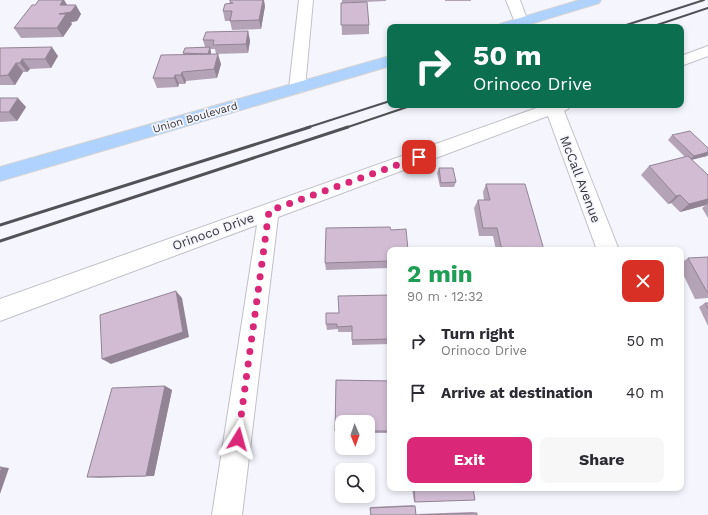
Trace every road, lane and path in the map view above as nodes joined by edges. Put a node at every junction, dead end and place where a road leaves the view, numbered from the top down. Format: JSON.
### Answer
{"nodes":[{"id":1,"x":306,"y":0,"type":"edge"},
{"id":2,"x":513,"y":0,"type":"edge"},
{"id":3,"x":594,"y":0,"type":"edge"},
{"id":4,"x":521,"y":22,"type":"junction"},
{"id":5,"x":515,"y":24,"type":"edge"},
{"id":6,"x":708,"y":51,"type":"edge"},
{"id":7,"x":684,"y":60,"type":"edge"},
{"id":8,"x":387,"y":62,"type":"edge"},
{"id":9,"x":297,"y":88,"type":"junction"},
{"id":10,"x":552,"y":108,"type":"edge"},
{"id":11,"x":559,"y":108,"type":"edge"},
{"id":12,"x":0,"y":174,"type":"edge"},
{"id":13,"x":269,"y":211,"type":"junction"},
{"id":14,"x":607,"y":247,"type":"edge"},
{"id":15,"x":0,"y":310,"type":"edge"},
{"id":16,"x":227,"y":515,"type":"edge"}],
"edges":[{"from":1,"to":9,"type":"street"},
{"from":2,"to":4,"type":"street"},
{"from":3,"to":4,"type":"main road"},
{"from":4,"to":5,"type":"main road"},
{"from":6,"to":7,"type":"street"},
{"from":8,"to":9,"type":"main road","name":"Union Boulevard"},
{"from":9,"to":12,"type":"main road","name":"Union Boulevard"},
{"from":10,"to":13,"type":"street","name":"Orinoco Drive"},
{"from":11,"to":14,"type":"street","name":"McCall Avenue"},
{"from":13,"to":15,"type":"street","name":"Orinoco Drive"},
{"from":13,"to":16,"type":"street"}]}
